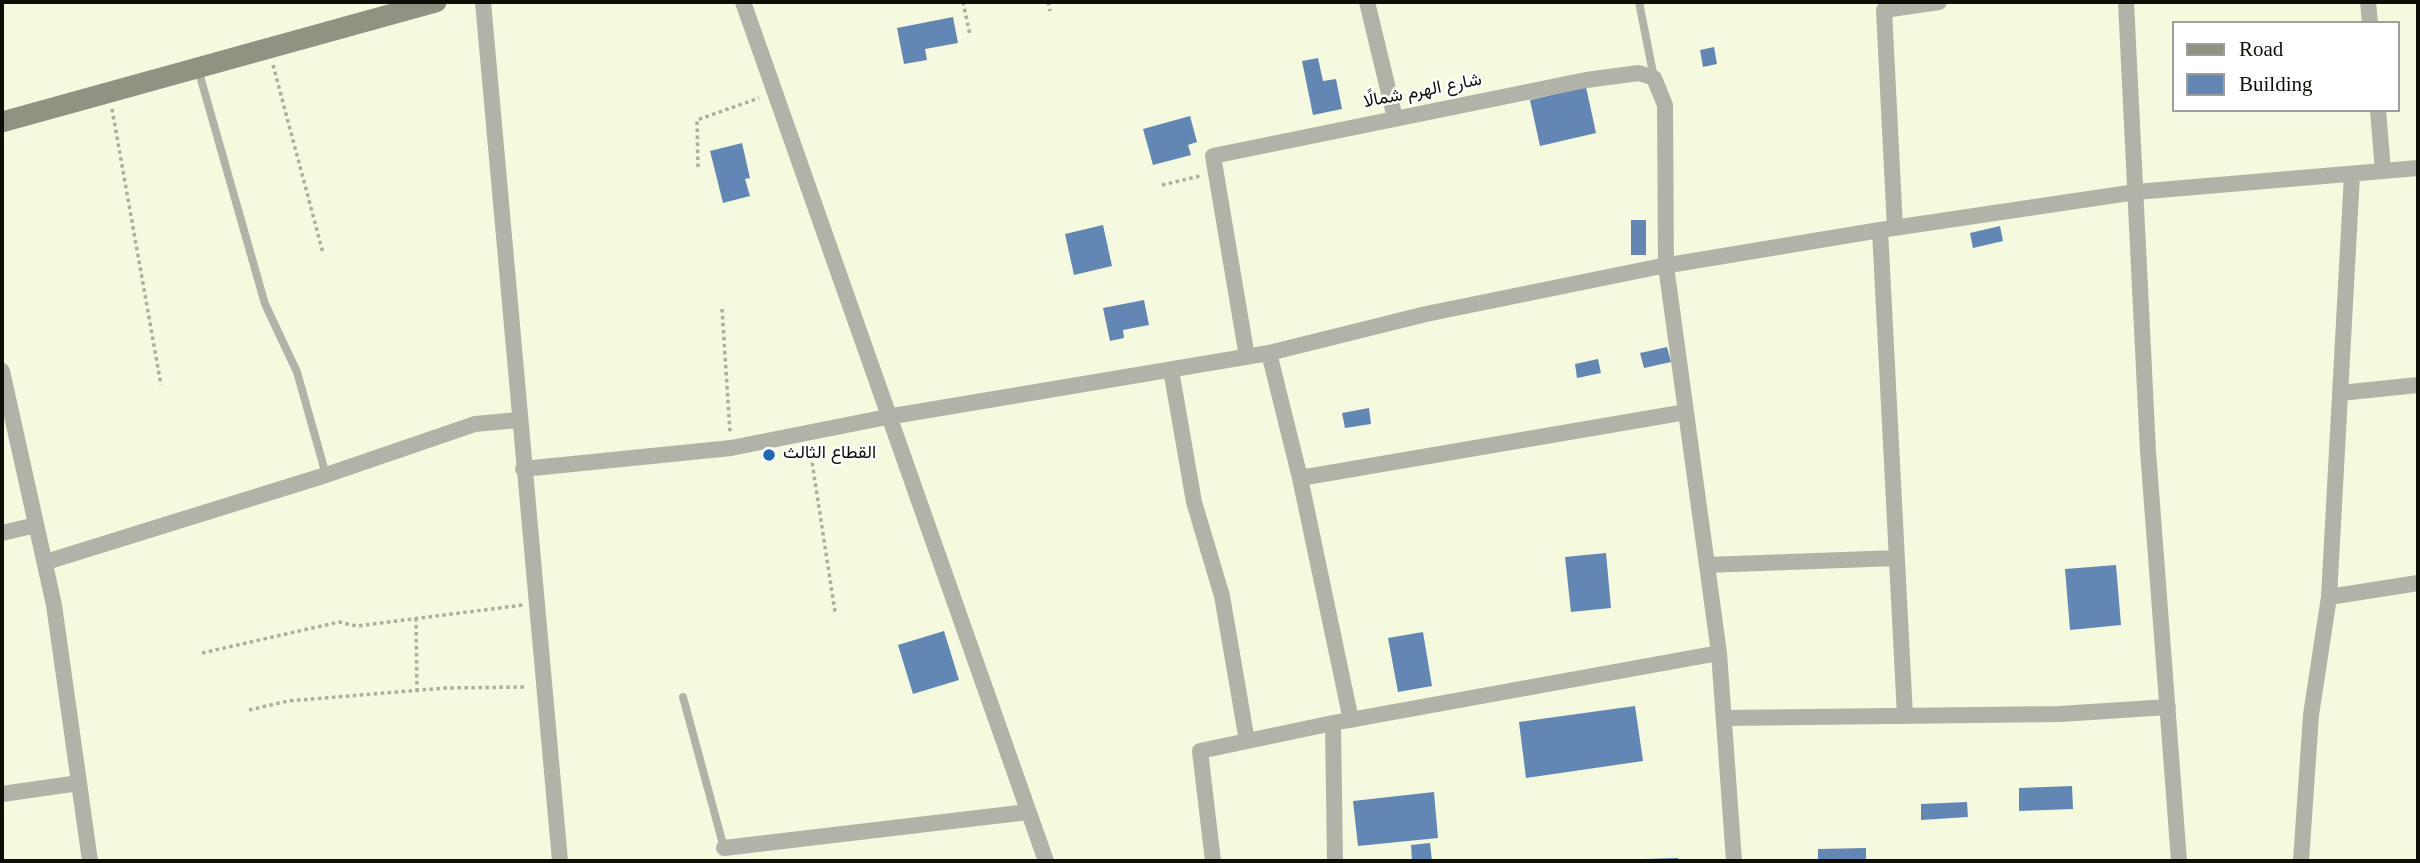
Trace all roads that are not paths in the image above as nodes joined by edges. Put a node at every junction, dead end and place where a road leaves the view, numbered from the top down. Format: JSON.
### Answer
{"nodes":[{"id":1,"x":436,"y":2,"type":"edge"},
{"id":2,"x":483,"y":2,"type":"edge"},
{"id":3,"x":743,"y":2,"type":"edge"},
{"id":4,"x":1367,"y":2,"type":"edge"},
{"id":5,"x":1639,"y":2,"type":"edge"},
{"id":6,"x":1939,"y":2,"type":"edge"},
{"id":7,"x":2126,"y":2,"type":"edge"},
{"id":8,"x":2368,"y":2,"type":"edge"},
{"id":9,"x":2370,"y":21,"type":"edge"},
{"id":10,"x":198,"y":69,"type":"junction"},
{"id":11,"x":1654,"y":78,"type":"junction"},
{"id":12,"x":2378,"y":112,"type":"edge"},
{"id":13,"x":1395,"y":118,"type":"junction"},
{"id":14,"x":2,"y":122,"type":"edge"},
{"id":15,"x":2418,"y":168,"type":"edge"},
{"id":16,"x":2383,"y":171,"type":"junction"},
{"id":17,"x":2352,"y":175,"type":"junction"},
{"id":18,"x":2136,"y":192,"type":"junction"},
{"id":19,"x":1887,"y":229,"type":"junction"},
{"id":20,"x":1665,"y":266,"type":"junction"},
{"id":21,"x":1269,"y":353,"type":"junction"},
{"id":22,"x":1247,"y":357,"type":"junction"},
{"id":23,"x":1171,"y":370,"type":"junction"},
{"id":24,"x":2,"y":371,"type":"edge"},
{"id":25,"x":2418,"y":385,"type":"edge"},
{"id":26,"x":2340,"y":393,"type":"junction"},
{"id":27,"x":1686,"y":412,"type":"junction"},
{"id":28,"x":887,"y":417,"type":"junction"},
{"id":29,"x":518,"y":420,"type":"junction"},
{"id":30,"x":523,"y":469,"type":"junction"},
{"id":31,"x":326,"y":475,"type":"junction"},
{"id":32,"x":1300,"y":478,"type":"junction"},
{"id":33,"x":36,"y":525,"type":"junction"},
{"id":34,"x":2,"y":533,"type":"edge"},
{"id":35,"x":1897,"y":558,"type":"junction"},
{"id":36,"x":46,"y":562,"type":"junction"},
{"id":37,"x":1707,"y":565,"type":"junction"},
{"id":38,"x":2418,"y":583,"type":"edge"},
{"id":39,"x":2329,"y":597,"type":"junction"},
{"id":40,"x":1719,"y":653,"type":"junction"},
{"id":41,"x":682,"y":697,"type":"dead end"},
{"id":42,"x":2168,"y":707,"type":"junction"},
{"id":43,"x":1905,"y":716,"type":"junction"},
{"id":44,"x":1724,"y":718,"type":"junction"},
{"id":45,"x":1351,"y":720,"type":"junction"},
{"id":46,"x":1333,"y":723,"type":"junction"},
{"id":47,"x":1247,"y":741,"type":"junction"},
{"id":48,"x":79,"y":783,"type":"junction"},
{"id":49,"x":2,"y":793,"type":"edge"},
{"id":50,"x":1028,"y":812,"type":"junction"},
{"id":51,"x":724,"y":848,"type":"joint"},
{"id":52,"x":90,"y":861,"type":"edge"},
{"id":53,"x":560,"y":861,"type":"edge"},
{"id":54,"x":1046,"y":861,"type":"edge"},
{"id":55,"x":1213,"y":861,"type":"edge"},
{"id":56,"x":1335,"y":861,"type":"edge"},
{"id":57,"x":1734,"y":861,"type":"edge"},
{"id":58,"x":2179,"y":861,"type":"edge"},
{"id":59,"x":2301,"y":861,"type":"edge"}],
"edges":[{"from":1,"to":10,"type":"main road"},
{"from":2,"to":29,"type":"street"},
{"from":3,"to":28,"type":"street"},
{"from":4,"to":13,"type":"street"},
{"from":5,"to":11,"type":"lane"},
{"from":6,"to":19,"type":"street"},
{"from":7,"to":18,"type":"street"},
{"from":8,"to":9,"type":"street"},
{"from":10,"to":14,"type":"main road"},
{"from":10,"to":31,"type":"lane"},
{"from":11,"to":13,"type":"street","name":"شارع الهرم شمالًا"},
{"from":11,"to":20,"type":"street"},
{"from":12,"to":16,"type":"street"},
{"from":13,"to":22,"type":"street","name":"شارع الهرم شمالًا"},
{"from":15,"to":16,"type":"street"},
{"from":16,"to":17,"type":"street"},
{"from":17,"to":18,"type":"street"},
{"from":17,"to":26,"type":"street"},
{"from":18,"to":19,"type":"street"},
{"from":18,"to":42,"type":"street"},
{"from":19,"to":20,"type":"street"},
{"from":19,"to":35,"type":"street"},
{"from":20,"to":21,"type":"street"},
{"from":20,"to":27,"type":"street"},
{"from":21,"to":22,"type":"street"},
{"from":21,"to":32,"type":"street"},
{"from":22,"to":23,"type":"street"},
{"from":23,"to":28,"type":"street"},
{"from":23,"to":47,"type":"street"},
{"from":24,"to":33,"type":"street"},
{"from":25,"to":26,"type":"street"},
{"from":26,"to":39,"type":"street"},
{"from":27,"to":32,"type":"street"},
{"from":27,"to":37,"type":"street"},
{"from":28,"to":30,"type":"street"},
{"from":28,"to":50,"type":"street"},
{"from":29,"to":30,"type":"street"},
{"from":29,"to":31,"type":"street"},
{"from":30,"to":53,"type":"street"},
{"from":31,"to":36,"type":"street"},
{"from":32,"to":45,"type":"street"},
{"from":33,"to":34,"type":"street"},
{"from":33,"to":36,"type":"street"},
{"from":35,"to":37,"type":"street"},
{"from":35,"to":43,"type":"street"},
{"from":36,"to":48,"type":"street"},
{"from":37,"to":40,"type":"street"},
{"from":38,"to":39,"type":"street"},
{"from":39,"to":59,"type":"street"},
{"from":40,"to":44,"type":"street"},
{"from":40,"to":45,"type":"street"},
{"from":41,"to":51,"type":"lane"},
{"from":42,"to":43,"type":"street"},
{"from":42,"to":58,"type":"street"},
{"from":43,"to":44,"type":"street"},
{"from":44,"to":57,"type":"street"},
{"from":45,"to":46,"type":"street"},
{"from":46,"to":47,"type":"street"},
{"from":46,"to":56,"type":"street"},
{"from":47,"to":55,"type":"street"},
{"from":48,"to":49,"type":"street"},
{"from":48,"to":52,"type":"street"},
{"from":50,"to":51,"type":"street"},
{"from":50,"to":54,"type":"street"}]}
